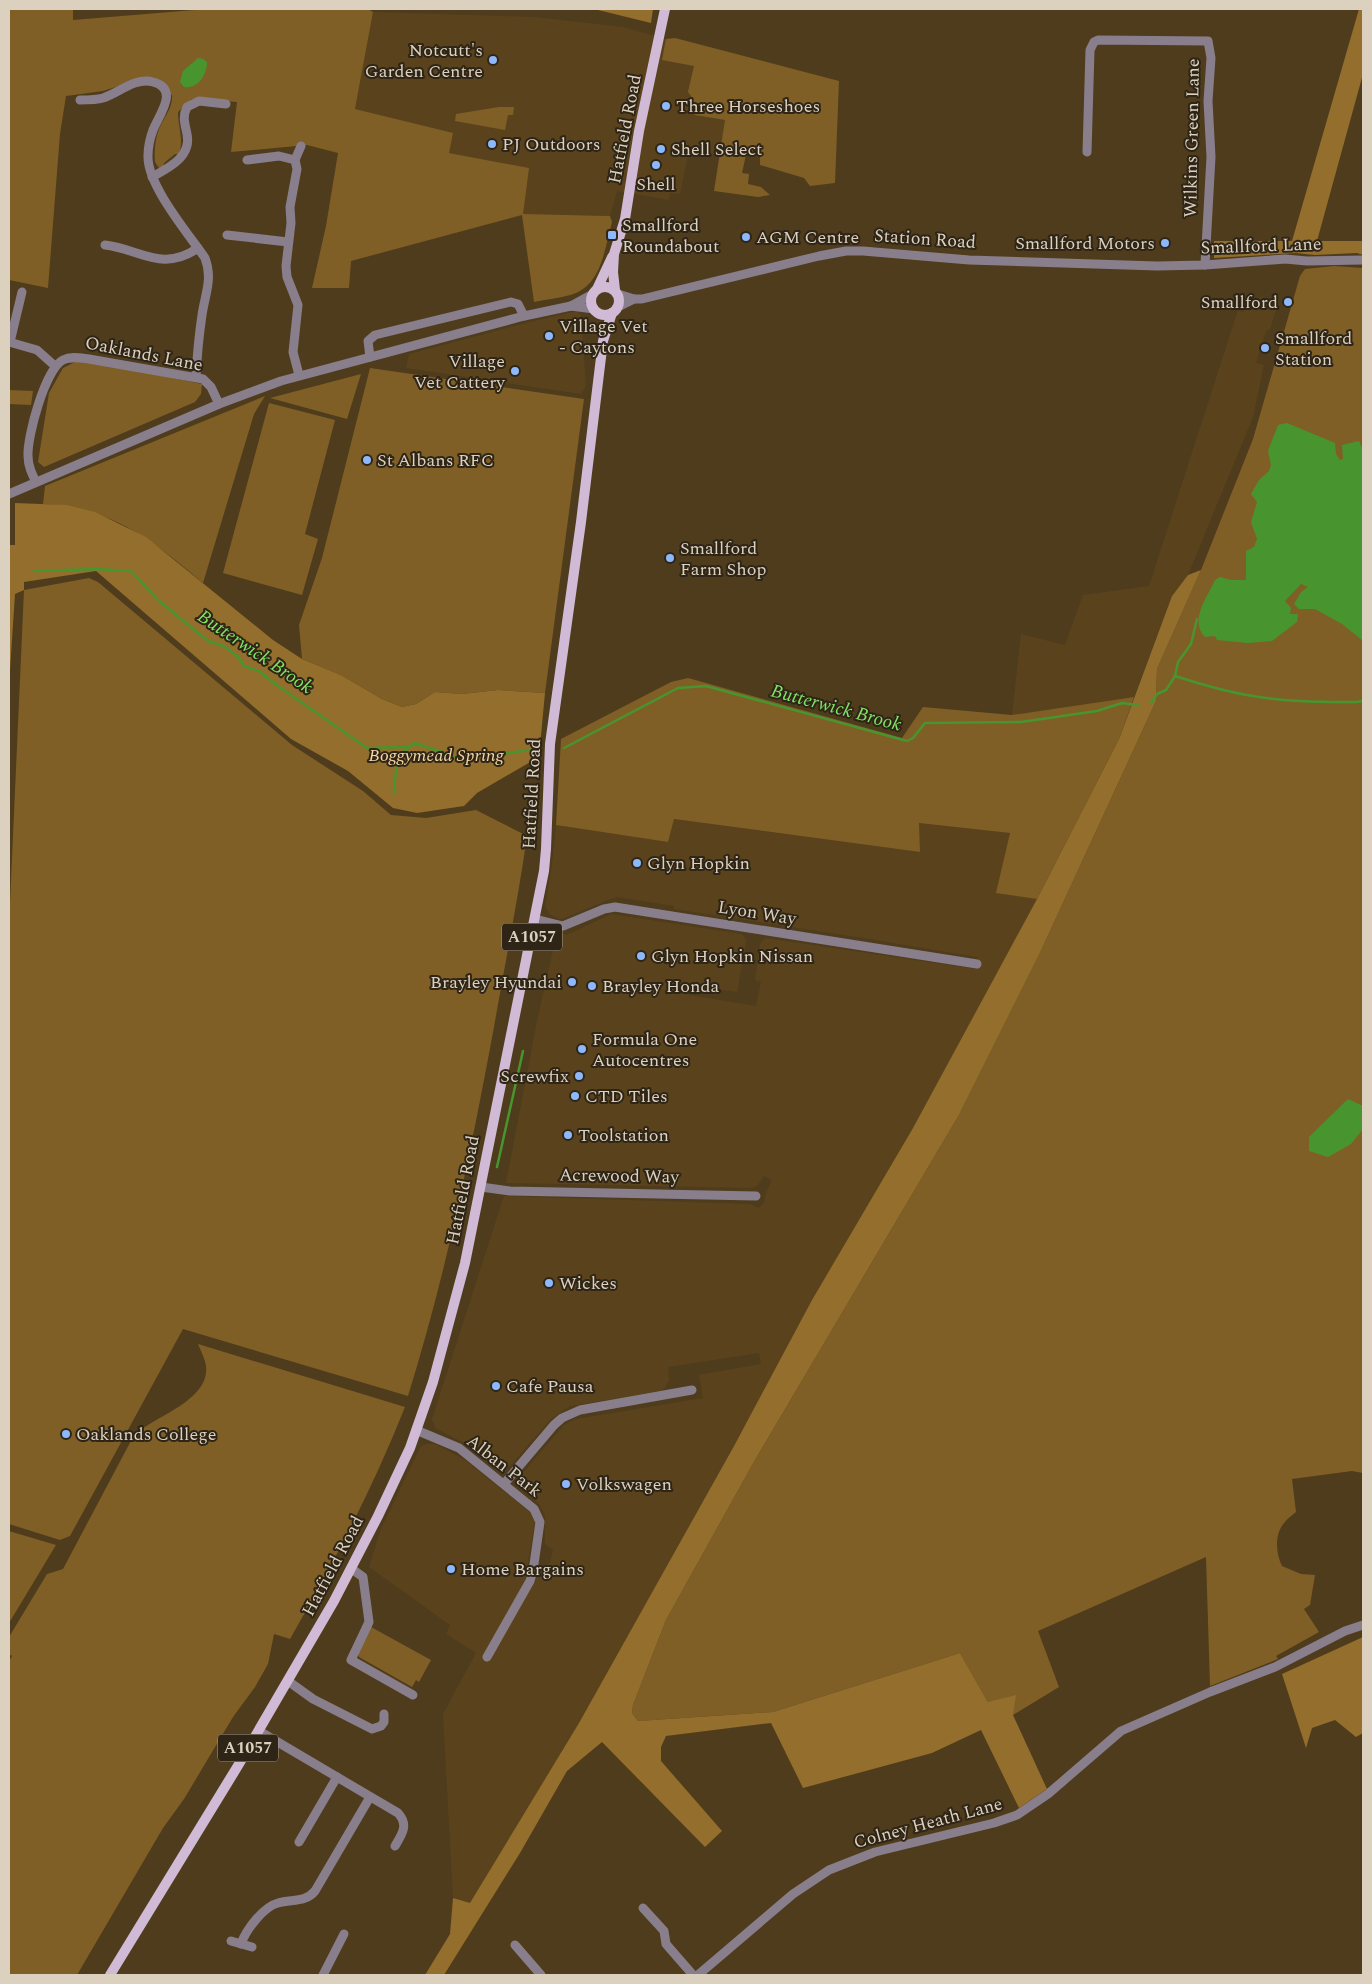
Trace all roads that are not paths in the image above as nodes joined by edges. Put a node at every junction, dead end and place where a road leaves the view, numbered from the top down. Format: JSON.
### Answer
{"nodes":[{"id":1,"x":665,"y":9,"type":"edge"},
{"id":2,"x":80,"y":100,"type":"dead end"},
{"id":3,"x":226,"y":104,"type":"dead end"},
{"id":4,"x":301,"y":146,"type":"dead end"},
{"id":5,"x":1087,"y":152,"type":"dead end"},
{"id":6,"x":247,"y":160,"type":"dead end"},
{"id":7,"x":295,"y":160,"type":"junction"},
{"id":8,"x":152,"y":177,"type":"junction"},
{"id":9,"x":227,"y":234,"type":"dead end"},
{"id":10,"x":288,"y":242,"type":"junction"},
{"id":11,"x":105,"y":245,"type":"dead end"},
{"id":12,"x":198,"y":248,"type":"junction"},
{"id":13,"x":614,"y":254,"type":"junction"},
{"id":14,"x":1363,"y":260,"type":"edge"},
{"id":15,"x":1205,"y":265,"type":"junction"},
{"id":16,"x":1160,"y":266,"type":"joint"},
{"id":17,"x":595,"y":291,"type":"junction"},
{"id":18,"x":22,"y":292,"type":"dead end"},
{"id":19,"x":616,"y":292,"type":"junction"},
{"id":20,"x":634,"y":299,"type":"junction"},
{"id":21,"x":571,"y":306,"type":"junction"},
{"id":22,"x":595,"y":310,"type":"junction"},
{"id":23,"x":615,"y":310,"type":"junction"},
{"id":24,"x":524,"y":316,"type":"junction"},
{"id":25,"x":604,"y":332,"type":"junction"},
{"id":26,"x":10,"y":342,"type":"edge"},
{"id":27,"x":370,"y":357,"type":"junction"},
{"id":28,"x":55,"y":366,"type":"junction"},
{"id":29,"x":299,"y":375,"type":"junction"},
{"id":30,"x":196,"y":377,"type":"junction"},
{"id":31,"x":219,"y":404,"type":"junction"},
{"id":32,"x":36,"y":482,"type":"junction"},
{"id":33,"x":9,"y":494,"type":"edge"},
{"id":34,"x":535,"y":920,"type":"junction"},
{"id":35,"x":977,"y":964,"type":"dead end"},
{"id":36,"x":481,"y":1188,"type":"junction"},
{"id":37,"x":756,"y":1196,"type":"dead end"},
{"id":38,"x":692,"y":1390,"type":"dead end"},
{"id":39,"x":416,"y":1430,"type":"junction"},
{"id":40,"x":504,"y":1484,"type":"junction"},
{"id":41,"x":352,"y":1569,"type":"junction"},
{"id":42,"x":1363,"y":1624,"type":"edge"},
{"id":43,"x":487,"y":1657,"type":"dead end"},
{"id":44,"x":288,"y":1681,"type":"junction"},
{"id":45,"x":413,"y":1695,"type":"dead end"},
{"id":46,"x":384,"y":1714,"type":"dead end"},
{"id":47,"x":259,"y":1731,"type":"junction"},
{"id":48,"x":337,"y":1777,"type":"junction"},
{"id":49,"x":370,"y":1796,"type":"junction"},
{"id":50,"x":299,"y":1842,"type":"dead end"},
{"id":51,"x":395,"y":1846,"type":"dead end"},
{"id":52,"x":643,"y":1908,"type":"dead end"},
{"id":53,"x":344,"y":1934,"type":"dead end"},
{"id":54,"x":232,"y":1940,"type":"dead end"},
{"id":55,"x":241,"y":1944,"type":"junction"},
{"id":56,"x":515,"y":1945,"type":"dead end"},
{"id":57,"x":252,"y":1947,"type":"dead end"},
{"id":58,"x":110,"y":1975,"type":"edge"},
{"id":59,"x":323,"y":1975,"type":"edge"},
{"id":60,"x":541,"y":1975,"type":"edge"},
{"id":61,"x":693,"y":1975,"type":"edge"},
{"id":62,"x":698,"y":1975,"type":"edge"}],
"edges":[{"from":1,"to":13,"type":"main road","name":"Hatfield Road"},
{"from":2,"to":8,"type":"street"},
{"from":3,"to":8,"type":"street"},
{"from":4,"to":7,"type":"street"},
{"from":5,"to":15,"type":"street","name":"Wilkins Green Lane"},
{"from":6,"to":7,"type":"street"},
{"from":7,"to":10,"type":"street"},
{"from":8,"to":12,"type":"street"},
{"from":9,"to":10,"type":"street"},
{"from":10,"to":29,"type":"street"},
{"from":11,"to":12,"type":"street"},
{"from":12,"to":30,"type":"street"},
{"from":13,"to":17,"type":"main road","name":"Hatfield Road"},
{"from":13,"to":19,"type":"main road","name":"Hatfield Road"},
{"from":14,"to":15,"type":"street","name":"Smallford Lane"},
{"from":15,"to":16,"type":"street","name":"Smallford Lane"},
{"from":16,"to":20,"type":"street","name":"Station Road"},
{"from":17,"to":19,"type":"main road"},
{"from":17,"to":21,"type":"street"},
{"from":17,"to":22,"type":"main road"},
{"from":18,"to":26,"type":"street"},
{"from":19,"to":20,"type":"street","name":"Station Road"},
{"from":19,"to":23,"type":"main road"},
{"from":20,"to":23,"type":"street","name":"Station Road"},
{"from":21,"to":22,"type":"street"},
{"from":21,"to":24,"type":"street"},
{"from":22,"to":23,"type":"main road"},
{"from":22,"to":25,"type":"main road","name":"Hatfield Road","number":"A1057"},
{"from":23,"to":25,"type":"main road","name":"Hatfield Road","number":"A1057"},
{"from":24,"to":27,"type":"street"},
{"from":24,"to":27,"type":"street"},
{"from":25,"to":34,"type":"main road","name":"Hatfield Road","number":"A1057"},
{"from":26,"to":28,"type":"street"},
{"from":27,"to":29,"type":"street"},
{"from":28,"to":30,"type":"street","name":"Oaklands Lane"},
{"from":28,"to":32,"type":"street"},
{"from":29,"to":31,"type":"street"},
{"from":30,"to":31,"type":"street","name":"Oaklands Lane"},
{"from":31,"to":32,"type":"street"},
{"from":32,"to":33,"type":"street"},
{"from":34,"to":35,"type":"street","name":"Lyon Way"},
{"from":34,"to":36,"type":"main road","name":"Hatfield Road","number":"A1057"},
{"from":36,"to":37,"type":"street","name":"Acrewood Way"},
{"from":36,"to":39,"type":"main road","name":"Hatfield Road","number":"A1057"},
{"from":38,"to":40,"type":"street"},
{"from":39,"to":40,"type":"street","name":"Alban Park"},
{"from":39,"to":41,"type":"main road","name":"Hatfield Road","number":"A1057"},
{"from":40,"to":43,"type":"street","name":"Alban Park"},
{"from":41,"to":44,"type":"main road","name":"Hatfield Road","number":"A1057"},
{"from":41,"to":45,"type":"street"},
{"from":42,"to":62,"type":"street","name":"Colney Heath Lane"},
{"from":44,"to":46,"type":"street"},
{"from":44,"to":47,"type":"main road","name":"Hatfield Road","number":"A1057"},
{"from":47,"to":48,"type":"street"},
{"from":47,"to":58,"type":"main road","name":"Hatfield Road","number":"A1057"},
{"from":48,"to":49,"type":"street"},
{"from":48,"to":50,"type":"street"},
{"from":49,"to":51,"type":"street"},
{"from":49,"to":55,"type":"street"},
{"from":52,"to":61,"type":"street"},
{"from":53,"to":59,"type":"street"},
{"from":54,"to":55,"type":"street"},
{"from":55,"to":57,"type":"street"},
{"from":56,"to":60,"type":"street"}]}
